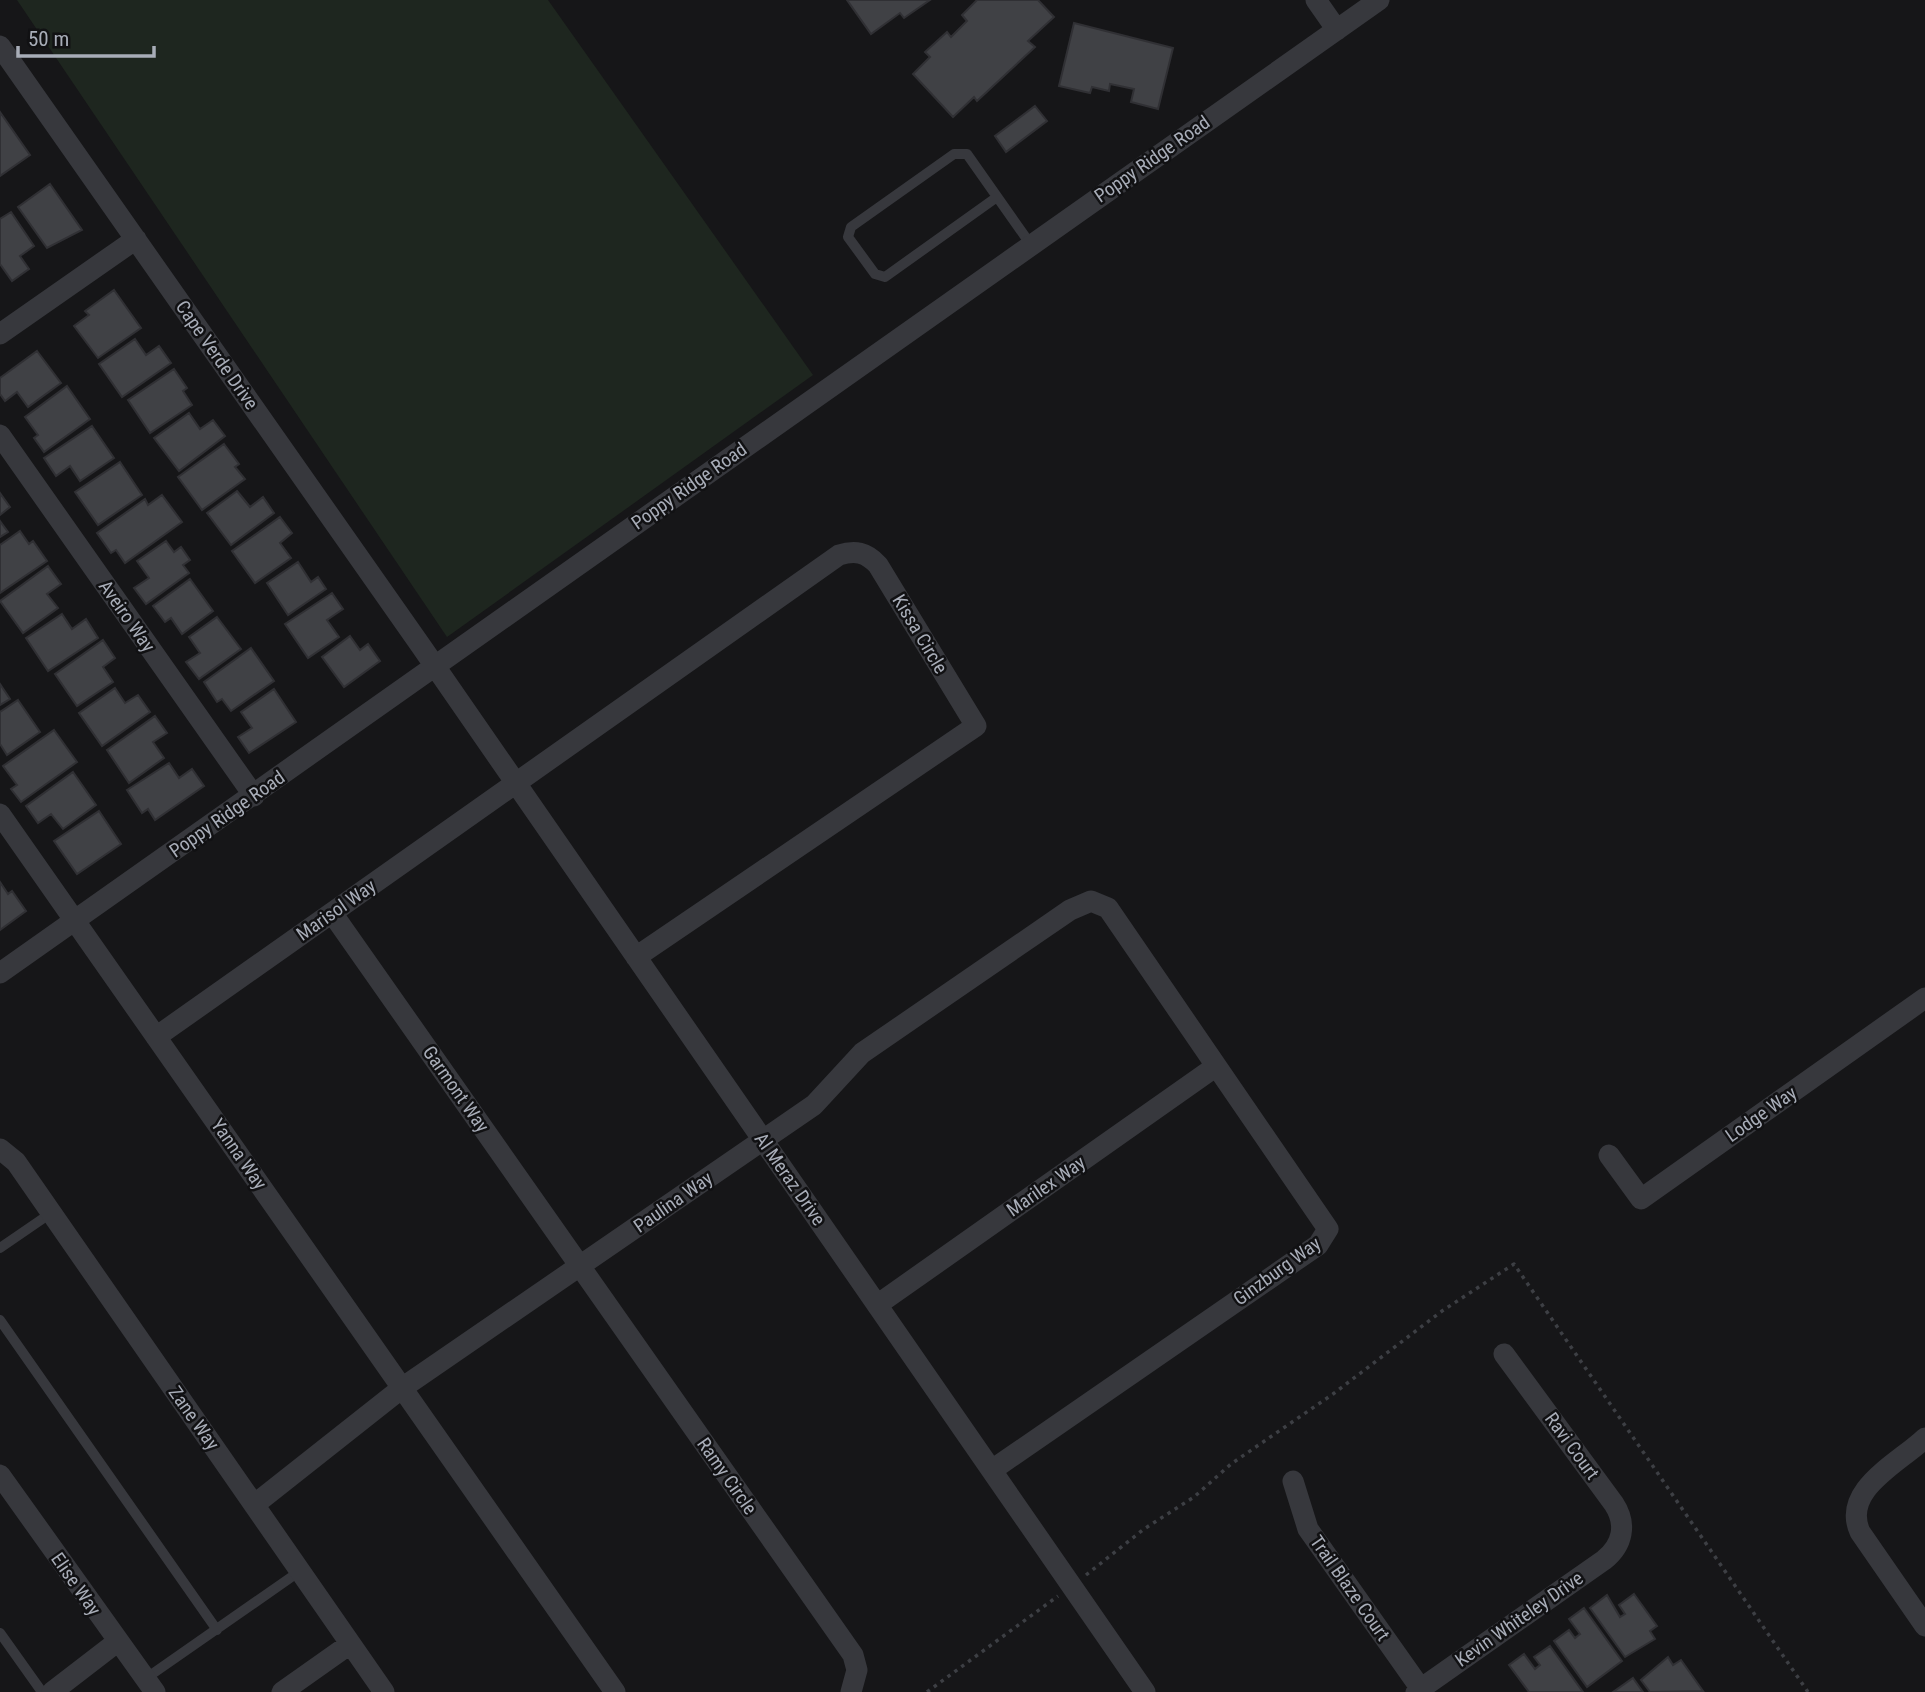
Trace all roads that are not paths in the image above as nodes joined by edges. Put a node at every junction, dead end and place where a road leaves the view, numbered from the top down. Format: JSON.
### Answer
{"nodes":[{"id":1,"x":1316,"y":0,"type":"edge"},
{"id":2,"x":1379,"y":0,"type":"edge"},
{"id":3,"x":1337,"y":30,"type":"junction"},
{"id":4,"x":4,"y":59,"type":"edge"},
{"id":5,"x":997,"y":197,"type":"junction"},
{"id":6,"x":136,"y":239,"type":"junction"},
{"id":7,"x":1031,"y":245,"type":"junction"},
{"id":8,"x":0,"y":334,"type":"edge"},
{"id":9,"x":0,"y":435,"type":"edge"},
{"id":10,"x":434,"y":666,"type":"junction"},
{"id":11,"x":516,"y":783,"type":"junction"},
{"id":12,"x":254,"y":796,"type":"junction"},
{"id":13,"x":0,"y":814,"type":"edge"},
{"id":14,"x":1091,"y":901,"type":"joint"},
{"id":15,"x":332,"y":913,"type":"junction"},
{"id":16,"x":75,"y":921,"type":"junction"},
{"id":17,"x":636,"y":957,"type":"junction"},
{"id":18,"x":0,"y":974,"type":"edge"},
{"id":19,"x":1925,"y":998,"type":"edge"},
{"id":20,"x":156,"y":1037,"type":"junction"},
{"id":21,"x":1215,"y":1067,"type":"junction"},
{"id":22,"x":763,"y":1140,"type":"junction"},
{"id":23,"x":0,"y":1150,"type":"edge"},
{"id":24,"x":1609,"y":1155,"type":"dead end"},
{"id":25,"x":51,"y":1213,"type":"junction"},
{"id":26,"x":0,"y":1248,"type":"edge"},
{"id":27,"x":580,"y":1266,"type":"junction"},
{"id":28,"x":877,"y":1305,"type":"junction"},
{"id":29,"x":0,"y":1320,"type":"edge"},
{"id":30,"x":1504,"y":1354,"type":"dead end"},
{"id":31,"x":402,"y":1388,"type":"junction"},
{"id":32,"x":1925,"y":1438,"type":"edge"},
{"id":33,"x":992,"y":1470,"type":"junction"},
{"id":34,"x":0,"y":1475,"type":"edge"},
{"id":35,"x":1293,"y":1481,"type":"dead end"},
{"id":36,"x":254,"y":1505,"type":"junction"},
{"id":37,"x":1619,"y":1543,"type":"joint"},
{"id":38,"x":300,"y":1571,"type":"junction"},
{"id":39,"x":1925,"y":1626,"type":"edge"},
{"id":40,"x":217,"y":1630,"type":"junction"},
{"id":41,"x":0,"y":1633,"type":"edge"},
{"id":42,"x":117,"y":1642,"type":"junction"},
{"id":43,"x":351,"y":1644,"type":"junction"},
{"id":44,"x":150,"y":1686,"type":"edge"},
{"id":45,"x":1418,"y":1690,"type":"edge"},
{"id":46,"x":42,"y":1692,"type":"edge"},
{"id":47,"x":52,"y":1692,"type":"edge"},
{"id":48,"x":282,"y":1692,"type":"edge"},
{"id":49,"x":383,"y":1692,"type":"edge"},
{"id":50,"x":615,"y":1692,"type":"edge"},
{"id":51,"x":851,"y":1692,"type":"edge"},
{"id":52,"x":1145,"y":1692,"type":"edge"}],
"edges":[{"from":1,"to":3,"type":"street"},
{"from":2,"to":3,"type":"street","name":"Poppy Ridge Road"},
{"from":3,"to":7,"type":"street","name":"Poppy Ridge Road"},
{"from":4,"to":6,"type":"street","name":"Cape Verde Drive"},
{"from":5,"to":5,"type":"lane"},
{"from":5,"to":7,"type":"lane"},
{"from":6,"to":8,"type":"street"},
{"from":6,"to":10,"type":"street","name":"Cape Verde Drive"},
{"from":7,"to":10,"type":"street","name":"Poppy Ridge Road"},
{"from":9,"to":12,"type":"street","name":"Aveiro Way"},
{"from":10,"to":11,"type":"street","name":"Al Meraz Drive"},
{"from":10,"to":12,"type":"street","name":"Poppy Ridge Road"},
{"from":11,"to":15,"type":"street","name":"Marisol Way"},
{"from":11,"to":17,"type":"street","name":"Al Meraz Drive"},
{"from":11,"to":17,"type":"street","name":"Kissa Circle"},
{"from":12,"to":16,"type":"street","name":"Poppy Ridge Road"},
{"from":13,"to":16,"type":"street","name":"Yanna Way"},
{"from":14,"to":21,"type":"street","name":"Ginzburg Way"},
{"from":14,"to":22,"type":"street","name":"Paulina Way"},
{"from":15,"to":20,"type":"street","name":"Marisol Way"},
{"from":15,"to":27,"type":"street","name":"Garmont Way"},
{"from":16,"to":18,"type":"street","name":"Poppy Ridge Road"},
{"from":16,"to":20,"type":"street","name":"Yanna Way"},
{"from":17,"to":22,"type":"street","name":"Al Meraz Drive"},
{"from":19,"to":24,"type":"street","name":"Lodge Way"},
{"from":20,"to":31,"type":"street","name":"Yanna Way"},
{"from":21,"to":28,"type":"street","name":"Marilex Way"},
{"from":21,"to":33,"type":"street","name":"Ginzburg Way"},
{"from":22,"to":27,"type":"street","name":"Paulina Way"},
{"from":22,"to":28,"type":"street","name":"Al Meraz Drive"},
{"from":23,"to":25,"type":"street","name":"Zane Way"},
{"from":25,"to":26,"type":"lane"},
{"from":25,"to":36,"type":"street","name":"Zane Way"},
{"from":27,"to":31,"type":"street","name":"Paulina Way"},
{"from":27,"to":51,"type":"street","name":"Ramy Circle"},
{"from":28,"to":33,"type":"street","name":"Al Meraz Drive"},
{"from":29,"to":40,"type":"lane"},
{"from":30,"to":37,"type":"street","name":"Ravi Court"},
{"from":31,"to":36,"type":"street","name":"Paulina Way"},
{"from":31,"to":50,"type":"street"},
{"from":32,"to":39,"type":"street"},
{"from":33,"to":52,"type":"street","name":"Al Meraz Drive"},
{"from":34,"to":42,"type":"street","name":"Elise Way"},
{"from":35,"to":45,"type":"street","name":"Trail Blaze Court"},
{"from":36,"to":38,"type":"street","name":"Zane Way"},
{"from":37,"to":45,"type":"street","name":"Kevin Whiteley Drive"},
{"from":38,"to":40,"type":"lane"},
{"from":38,"to":43,"type":"street","name":"Zane Way"},
{"from":40,"to":44,"type":"lane"},
{"from":41,"to":46,"type":"lane"},
{"from":42,"to":44,"type":"street","name":"Elise Way"},
{"from":42,"to":47,"type":"street"},
{"from":43,"to":48,"type":"street"},
{"from":43,"to":49,"type":"street","name":"Zane Way"}]}
